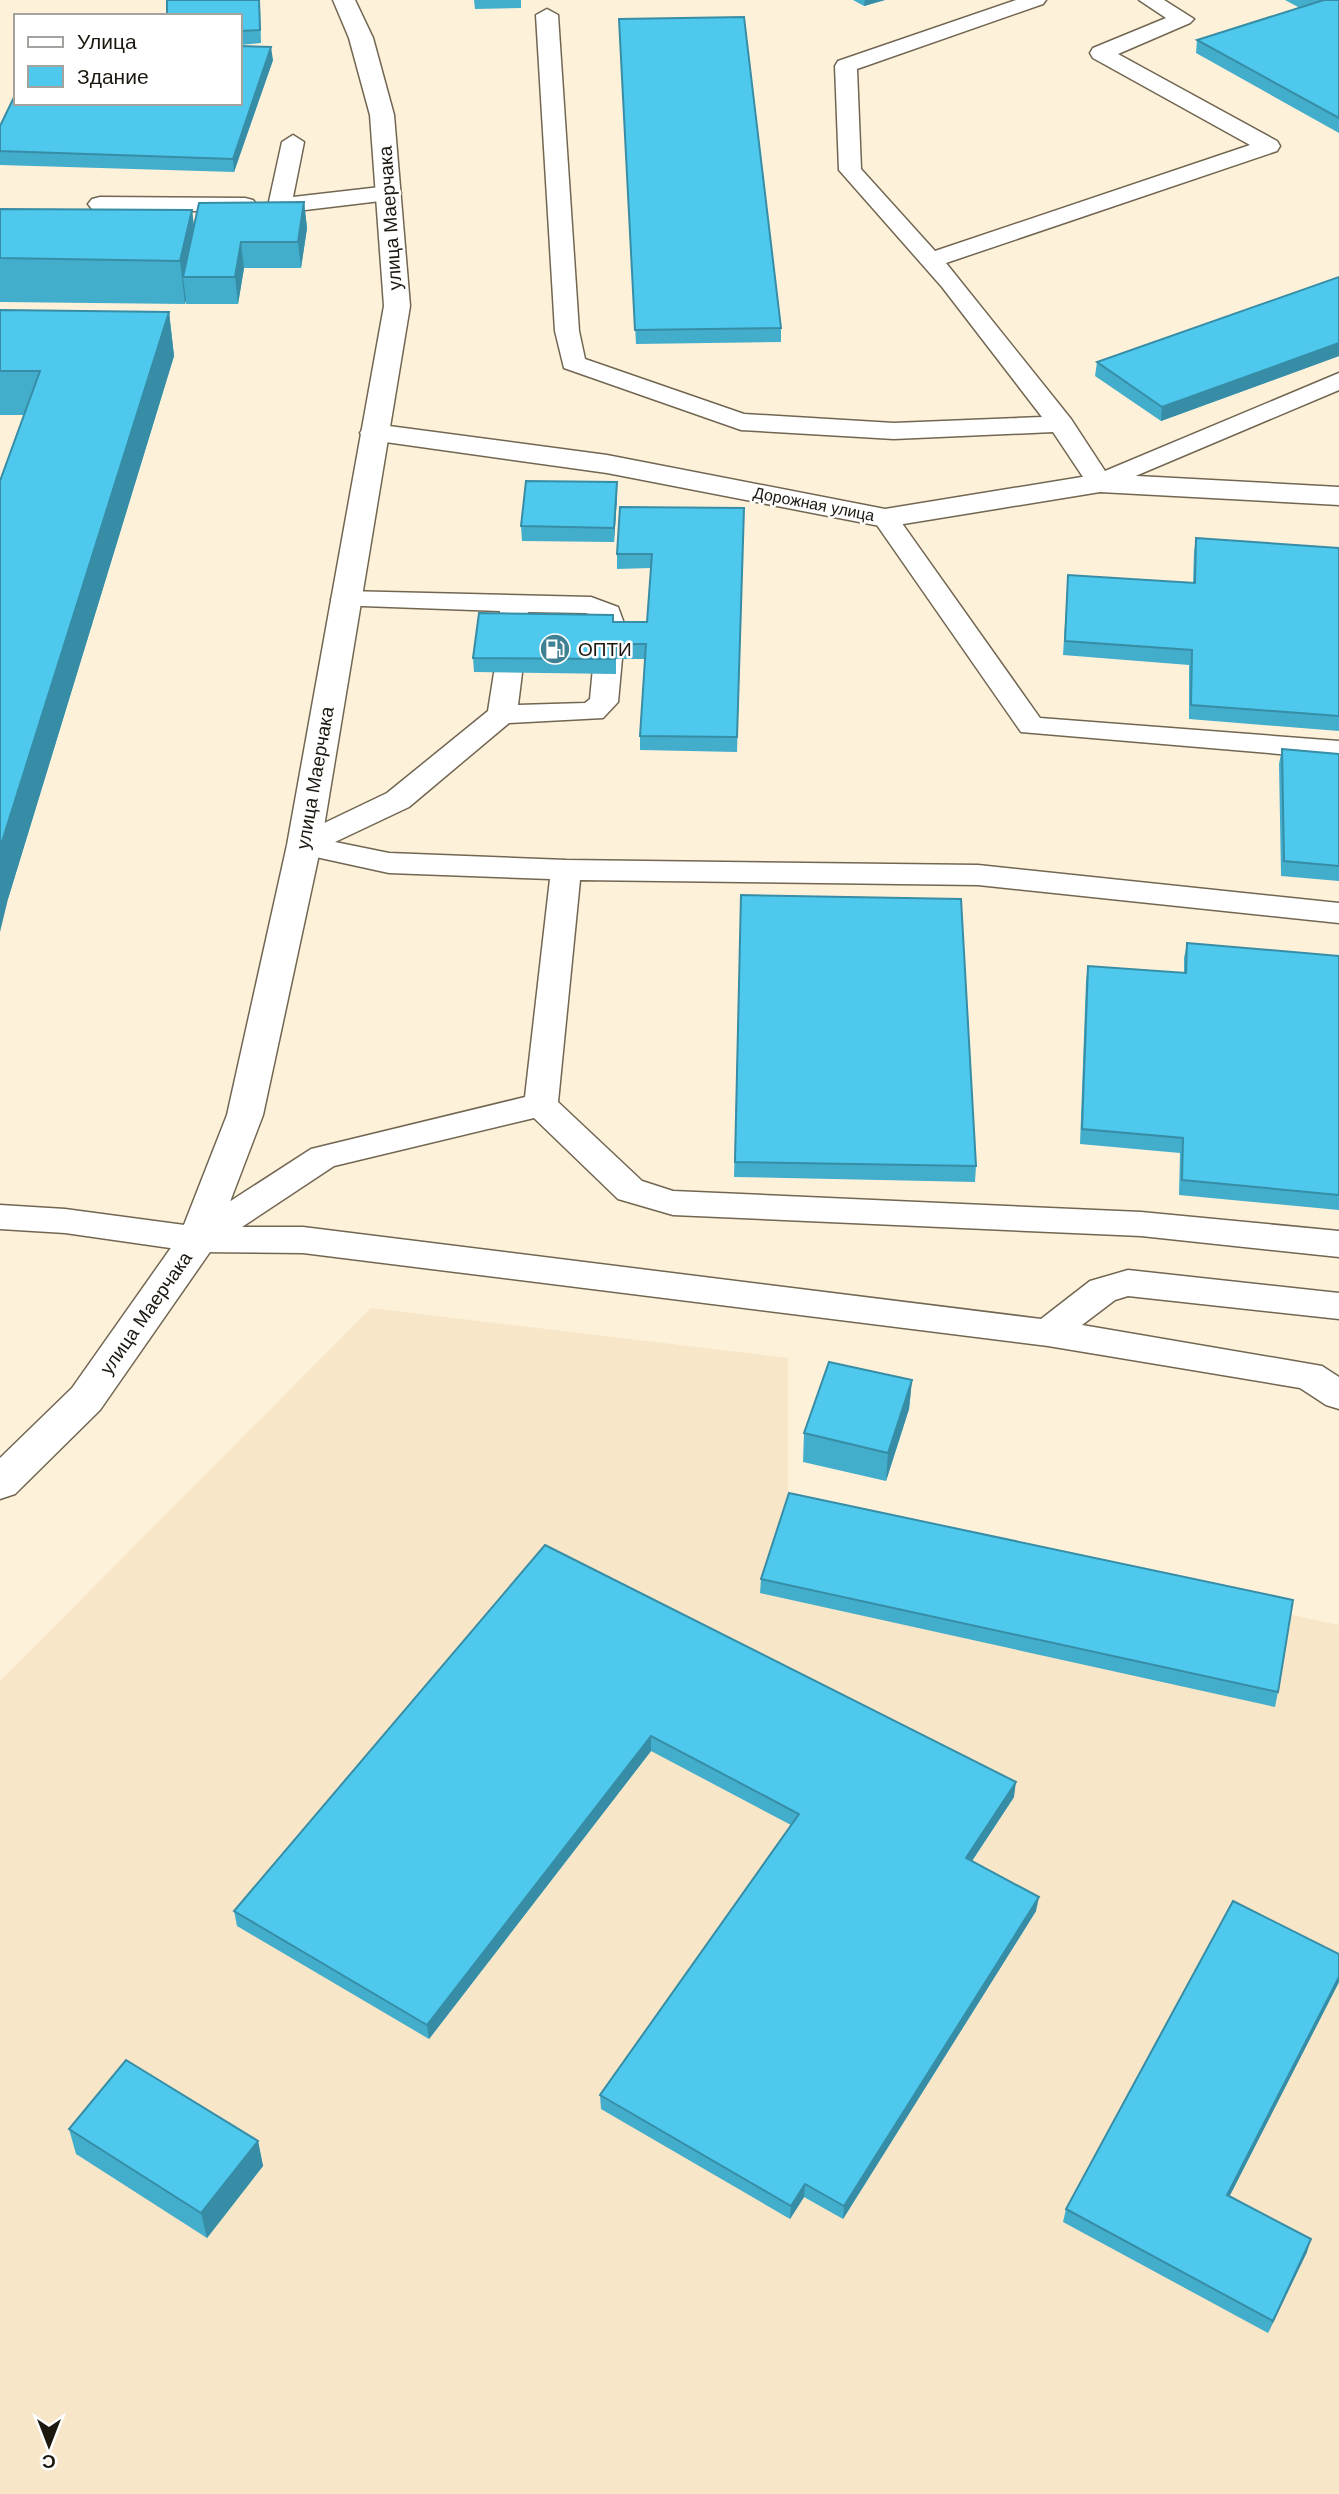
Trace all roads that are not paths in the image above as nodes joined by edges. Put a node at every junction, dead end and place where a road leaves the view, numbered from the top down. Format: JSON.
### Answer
{"nodes":[{"id":1,"x":344,"y":0,"type":"edge"},
{"id":2,"x":1036,"y":0,"type":"edge"},
{"id":3,"x":1149,"y":0,"type":"edge"},
{"id":4,"x":547,"y":15,"type":"dead end"},
{"id":5,"x":293,"y":142,"type":"dead end"},
{"id":6,"x":389,"y":194,"type":"junction"},
{"id":7,"x":100,"y":204,"type":"dead end"},
{"id":8,"x":280,"y":206,"type":"junction"},
{"id":9,"x":933,"y":259,"type":"junction"},
{"id":10,"x":1339,"y":381,"type":"edge"},
{"id":11,"x":1062,"y":424,"type":"junction"},
{"id":12,"x":374,"y":433,"type":"junction"},
{"id":13,"x":1100,"y":483,"type":"junction"},
{"id":14,"x":1339,"y":496,"type":"edge"},
{"id":15,"x":885,"y":518,"type":"junction"},
{"id":16,"x":345,"y":598,"type":"junction"},
{"id":17,"x":508,"y":673,"type":"edge"},
{"id":18,"x":502,"y":714,"type":"junction"},
{"id":19,"x":1339,"y":750,"type":"edge"},
{"id":20,"x":304,"y":845,"type":"junction"},
{"id":21,"x":566,"y":870,"type":"junction"},
{"id":22,"x":1339,"y":913,"type":"edge"},
{"id":23,"x":541,"y":1105,"type":"junction"},
{"id":24,"x":0,"y":1217,"type":"edge"},
{"id":25,"x":198,"y":1239,"type":"junction"},
{"id":26,"x":1339,"y":1244,"type":"edge"},
{"id":27,"x":1339,"y":1306,"type":"edge"},
{"id":28,"x":1048,"y":1333,"type":"junction"},
{"id":29,"x":1339,"y":1395,"type":"edge"},
{"id":30,"x":0,"y":1483,"type":"edge"}],
"edges":[{"from":1,"to":6,"type":"main road","name":"улица Маерчака"},
{"from":2,"to":9,"type":"lane"},
{"from":3,"to":9,"type":"lane"},
{"from":4,"to":11,"type":"lane"},
{"from":5,"to":8,"type":"lane"},
{"from":6,"to":8,"type":"lane"},
{"from":6,"to":12,"type":"main road","name":"улица Маерчака"},
{"from":7,"to":8,"type":"lane"},
{"from":9,"to":11,"type":"lane"},
{"from":10,"to":13,"type":"lane"},
{"from":11,"to":13,"type":"lane"},
{"from":12,"to":15,"type":"main road","name":"Дорожная улица"},
{"from":12,"to":16,"type":"main road","name":"улица Маерчака"},
{"from":13,"to":14,"type":"main road","name":"Дорожная улица"},
{"from":13,"to":15,"type":"main road","name":"Дорожная улица"},
{"from":15,"to":19,"type":"lane"},
{"from":16,"to":18,"type":"lane"},
{"from":16,"to":20,"type":"main road","name":"улица Маерчака"},
{"from":17,"to":18,"type":"lane"},
{"from":18,"to":20,"type":"lane"},
{"from":20,"to":21,"type":"lane"},
{"from":20,"to":25,"type":"main road","name":"улица Маерчака"},
{"from":21,"to":22,"type":"lane"},
{"from":21,"to":23,"type":"lane"},
{"from":23,"to":25,"type":"lane"},
{"from":23,"to":26,"type":"lane"},
{"from":24,"to":25,"type":"lane"},
{"from":25,"to":28,"type":"lane"},
{"from":25,"to":30,"type":"main road","name":"улица Маерчака"},
{"from":27,"to":28,"type":"lane"},
{"from":28,"to":29,"type":"lane"}]}
